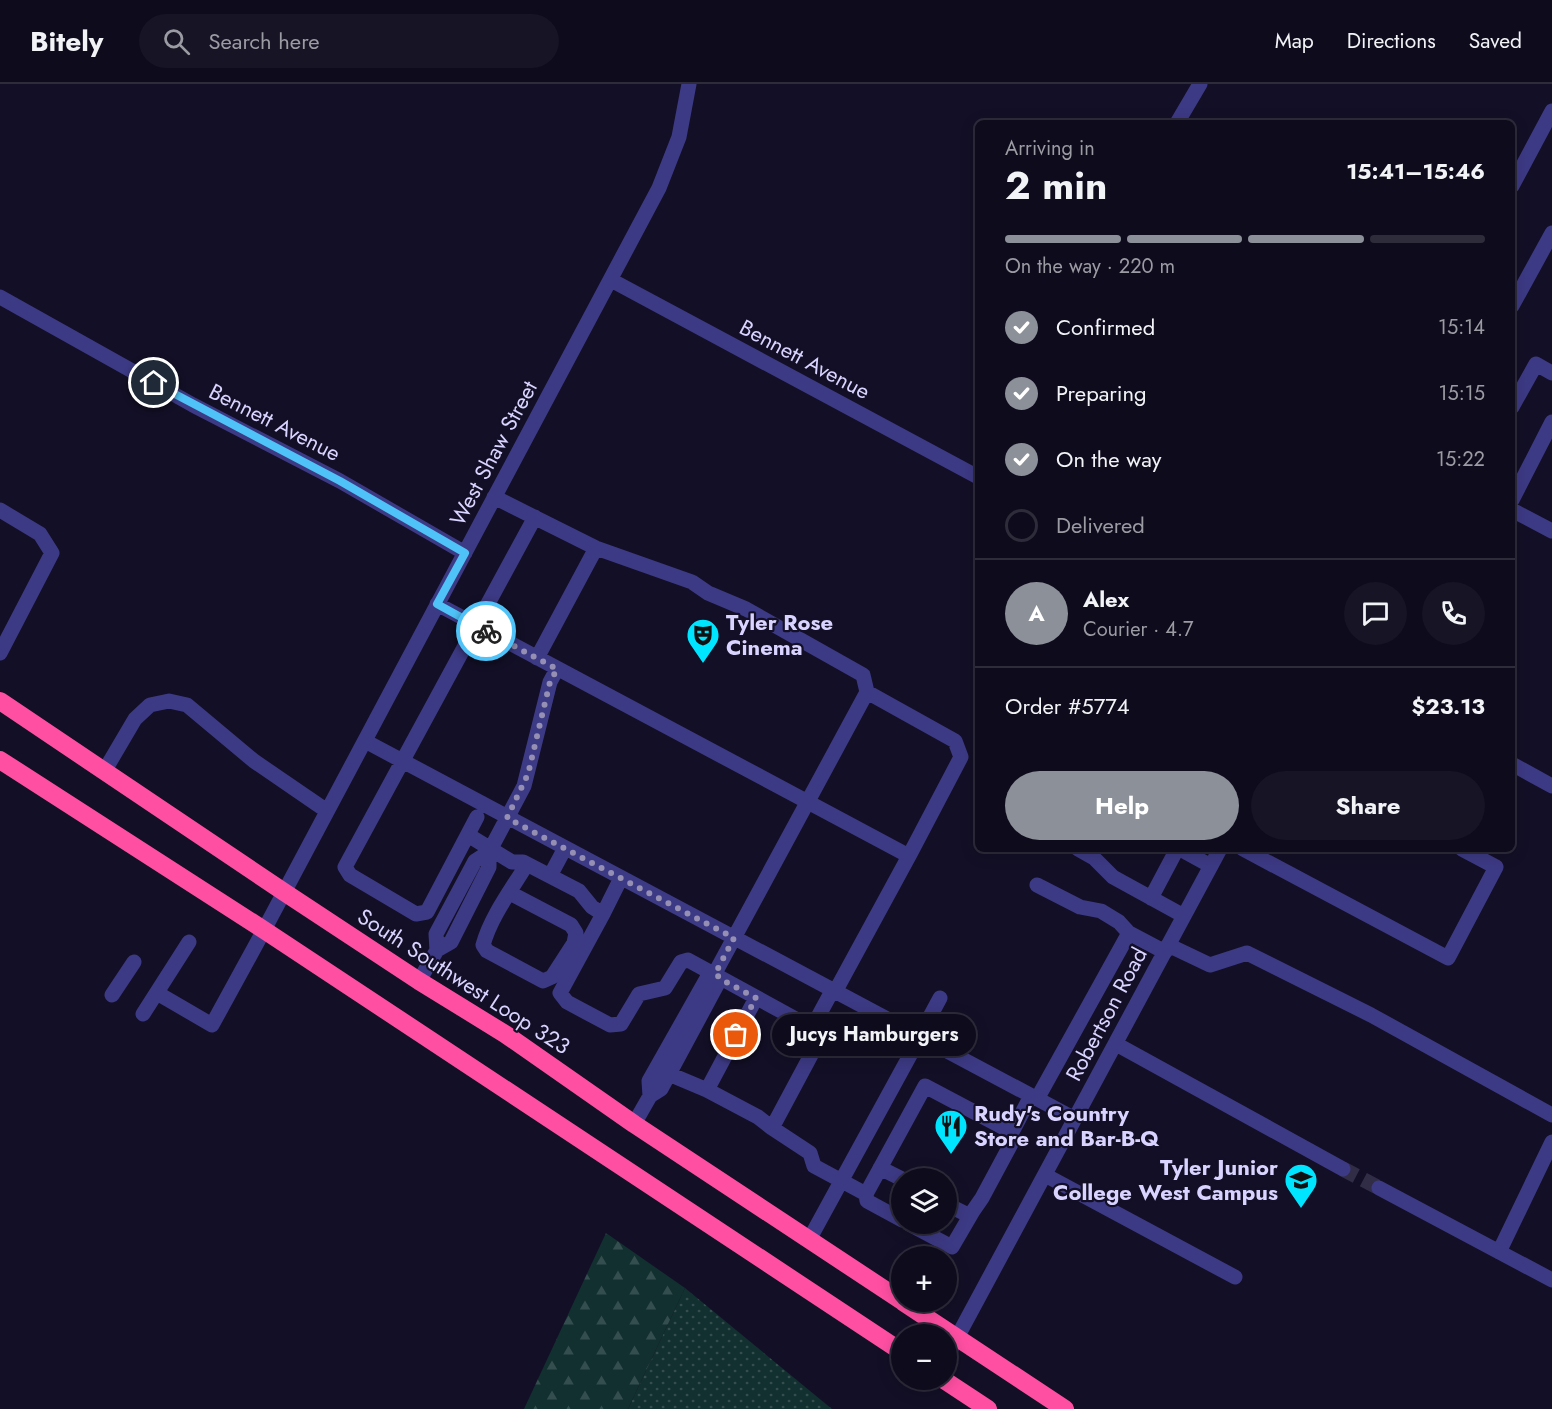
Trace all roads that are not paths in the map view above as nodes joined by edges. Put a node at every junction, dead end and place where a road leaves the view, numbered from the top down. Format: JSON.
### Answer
{"nodes":[{"id":1,"x":689,"y":84,"type":"edge"},
{"id":2,"x":1200,"y":84,"type":"edge"},
{"id":3,"x":1552,"y":111,"type":"edge"},
{"id":4,"x":1179,"y":120,"type":"edge"},
{"id":5,"x":1515,"y":180,"type":"edge"},
{"id":6,"x":1552,"y":235,"type":"edge"},
{"id":7,"x":611,"y":280,"type":"junction"},
{"id":8,"x":0,"y":297,"type":"edge"},
{"id":9,"x":1515,"y":301,"type":"edge"},
{"id":10,"x":1552,"y":373,"type":"edge"},
{"id":11,"x":1516,"y":389,"type":"edge"},
{"id":12,"x":1552,"y":422,"type":"edge"},
{"id":13,"x":975,"y":475,"type":"edge"},
{"id":14,"x":1515,"y":494,"type":"edge"},
{"id":15,"x":494,"y":497,"type":"junction"},
{"id":16,"x":0,"y":510,"type":"edge"},
{"id":17,"x":1515,"y":512,"type":"edge"},
{"id":18,"x":535,"y":518,"type":"junction"},
{"id":19,"x":1552,"y":531,"type":"edge"},
{"id":20,"x":597,"y":548,"type":"junction"},
{"id":21,"x":465,"y":553,"type":"junction"},
{"id":22,"x":437,"y":604,"type":"junction"},
{"id":23,"x":476,"y":625,"type":"junction"},
{"id":24,"x":0,"y":653,"type":"edge"},
{"id":25,"x":537,"y":658,"type":"junction"},
{"id":26,"x":557,"y":669,"type":"junction"},
{"id":27,"x":867,"y":692,"type":"junction"},
{"id":28,"x":0,"y":701,"type":"edge"},
{"id":29,"x":364,"y":741,"type":"junction"},
{"id":30,"x":0,"y":760,"type":"edge"},
{"id":31,"x":403,"y":762,"type":"junction"},
{"id":32,"x":1515,"y":766,"type":"edge"},
{"id":33,"x":105,"y":770,"type":"junction"},
{"id":34,"x":1552,"y":786,"type":"edge"},
{"id":35,"x":806,"y":802,"type":"junction"},
{"id":36,"x":327,"y":811,"type":"junction"},
{"id":37,"x":477,"y":817,"type":"dead end"},
{"id":38,"x":507,"y":818,"type":"junction"},
{"id":39,"x":468,"y":835,"type":"junction"},
{"id":40,"x":565,"y":848,"type":"junction"},
{"id":41,"x":490,"y":850,"type":"junction"},
{"id":42,"x":1083,"y":852,"type":"edge"},
{"id":43,"x":1176,"y":852,"type":"edge"},
{"id":44,"x":1184,"y":852,"type":"edge"},
{"id":45,"x":1218,"y":852,"type":"edge"},
{"id":46,"x":1255,"y":852,"type":"edge"},
{"id":47,"x":1468,"y":852,"type":"edge"},
{"id":48,"x":909,"y":856,"type":"junction"},
{"id":49,"x":1272,"y":856,"type":"edge"},
{"id":50,"x":527,"y":864,"type":"junction"},
{"id":51,"x":1211,"y":866,"type":"junction"},
{"id":52,"x":550,"y":876,"type":"junction"},
{"id":53,"x":621,"y":878,"type":"junction"},
{"id":54,"x":1036,"y":885,"type":"dead end"},
{"id":55,"x":284,"y":892,"type":"junction"},
{"id":56,"x":510,"y":893,"type":"junction"},
{"id":57,"x":1151,"y":898,"type":"junction"},
{"id":58,"x":603,"y":914,"type":"junction"},
{"id":59,"x":1184,"y":916,"type":"junction"},
{"id":60,"x":264,"y":930,"type":"junction"},
{"id":61,"x":1129,"y":933,"type":"junction"},
{"id":62,"x":734,"y":938,"type":"junction"},
{"id":63,"x":189,"y":942,"type":"dead end"},
{"id":64,"x":1167,"y":949,"type":"junction"},
{"id":65,"x":134,"y":962,"type":"dead end"},
{"id":66,"x":715,"y":974,"type":"junction"},
{"id":67,"x":419,"y":981,"type":"junction"},
{"id":68,"x":834,"y":991,"type":"junction"},
{"id":69,"x":157,"y":993,"type":"junction"},
{"id":70,"x":112,"y":995,"type":"dead end"},
{"id":71,"x":756,"y":998,"type":"junction"},
{"id":72,"x":940,"y":998,"type":"dead end"},
{"id":73,"x":143,"y":1014,"type":"dead end"},
{"id":74,"x":812,"y":1028,"type":"junction"},
{"id":75,"x":920,"y":1037,"type":"junction"},
{"id":76,"x":1116,"y":1044,"type":"junction"},
{"id":77,"x":901,"y":1073,"type":"junction"},
{"id":78,"x":669,"y":1074,"type":"junction"},
{"id":79,"x":925,"y":1086,"type":"junction"},
{"id":80,"x":707,"y":1090,"type":"junction"},
{"id":81,"x":650,"y":1096,"type":"junction"},
{"id":82,"x":1034,"y":1097,"type":"junction"},
{"id":83,"x":1552,"y":1115,"type":"edge"},
{"id":84,"x":1075,"y":1119,"type":"junction"},
{"id":85,"x":634,"y":1124,"type":"junction"},
{"id":86,"x":772,"y":1128,"type":"junction"},
{"id":87,"x":1011,"y":1138,"type":"junction"},
{"id":88,"x":1552,"y":1142,"type":"edge"},
{"id":89,"x":880,"y":1168,"type":"junction"},
{"id":90,"x":1343,"y":1169,"type":"tunnel mouth"},
{"id":91,"x":891,"y":1174,"type":"edge"},
{"id":92,"x":1045,"y":1175,"type":"junction"},
{"id":93,"x":842,"y":1181,"type":"junction"},
{"id":94,"x":1378,"y":1188,"type":"tunnel mouth"},
{"id":95,"x":866,"y":1194,"type":"junction"},
{"id":96,"x":957,"y":1208,"type":"edge"},
{"id":97,"x":971,"y":1213,"type":"junction"},
{"id":98,"x":891,"y":1214,"type":"edge"},
{"id":99,"x":928,"y":1234,"type":"edge"},
{"id":100,"x":809,"y":1240,"type":"junction"},
{"id":101,"x":1499,"y":1252,"type":"junction"},
{"id":102,"x":1235,"y":1277,"type":"dead end"},
{"id":103,"x":1552,"y":1280,"type":"edge"},
{"id":104,"x":891,"y":1295,"type":"edge"},
{"id":105,"x":918,"y":1312,"type":"edge"},
{"id":106,"x":958,"y":1338,"type":"junction"},
{"id":107,"x":891,"y":1345,"type":"edge"},
{"id":108,"x":957,"y":1389,"type":"edge"},
{"id":109,"x":987,"y":1409,"type":"edge"},
{"id":110,"x":1065,"y":1409,"type":"edge"}],
"edges":[{"from":1,"to":7,"type":"street","name":"West Shaw Street"},
{"from":2,"to":4,"type":"street"},
{"from":3,"to":5,"type":"street"},
{"from":6,"to":9,"type":"street"},
{"from":7,"to":13,"type":"street","name":"Bennett Avenue"},
{"from":7,"to":15,"type":"street","name":"West Shaw Street"},
{"from":8,"to":21,"type":"street","name":"Bennett Avenue"},
{"from":10,"to":11,"type":"street"},
{"from":12,"to":14,"type":"street"},
{"from":15,"to":18,"type":"street"},
{"from":15,"to":21,"type":"street","name":"West Shaw Street"},
{"from":16,"to":24,"type":"street"},
{"from":17,"to":19,"type":"street"},
{"from":18,"to":20,"type":"street"},
{"from":18,"to":23,"type":"street"},
{"from":20,"to":25,"type":"street"},
{"from":20,"to":27,"type":"street"},
{"from":21,"to":22,"type":"street","name":"West Shaw Street"},
{"from":22,"to":23,"type":"street"},
{"from":22,"to":29,"type":"street","name":"West Shaw Street"},
{"from":23,"to":25,"type":"street"},
{"from":23,"to":31,"type":"street"},
{"from":25,"to":26,"type":"street"},
{"from":26,"to":35,"type":"street"},
{"from":26,"to":38,"type":"street"},
{"from":27,"to":35,"type":"street"},
{"from":27,"to":48,"type":"street"},
{"from":28,"to":33,"type":"highway","name":"South Southwest Loop 323"},
{"from":29,"to":31,"type":"street"},
{"from":29,"to":36,"type":"street","name":"West Shaw Street"},
{"from":30,"to":60,"type":"highway"},
{"from":31,"to":38,"type":"street"},
{"from":31,"to":39,"type":"street"},
{"from":32,"to":34,"type":"street"},
{"from":33,"to":36,"type":"street"},
{"from":33,"to":55,"type":"highway","name":"South Southwest Loop 323"},
{"from":35,"to":48,"type":"street"},
{"from":35,"to":62,"type":"street"},
{"from":36,"to":55,"type":"street","name":"West Shaw Street"},
{"from":37,"to":39,"type":"street"},
{"from":38,"to":40,"type":"street"},
{"from":38,"to":41,"type":"street"},
{"from":39,"to":41,"type":"street"},
{"from":40,"to":52,"type":"street"},
{"from":40,"to":53,"type":"street"},
{"from":41,"to":50,"type":"street"},
{"from":41,"to":67,"type":"street"},
{"from":42,"to":57,"type":"street"},
{"from":43,"to":57,"type":"street"},
{"from":44,"to":51,"type":"street"},
{"from":45,"to":51,"type":"street","name":"Robertson Road"},
{"from":46,"to":49,"type":"street"},
{"from":47,"to":49,"type":"street"},
{"from":48,"to":68,"type":"street"},
{"from":50,"to":52,"type":"street"},
{"from":50,"to":56,"type":"street"},
{"from":51,"to":59,"type":"street","name":"Robertson Road"},
{"from":52,"to":58,"type":"street"},
{"from":53,"to":58,"type":"street"},
{"from":53,"to":62,"type":"street"},
{"from":54,"to":61,"type":"street"},
{"from":55,"to":60,"type":"street","name":"West Shaw Street"},
{"from":55,"to":67,"type":"highway","name":"South Southwest Loop 323"},
{"from":56,"to":56,"type":"street"},
{"from":57,"to":59,"type":"street"},
{"from":58,"to":66,"type":"street"},
{"from":59,"to":64,"type":"street","name":"Robertson Road"},
{"from":60,"to":69,"type":"street","name":"West Shaw Street"},
{"from":60,"to":107,"type":"highway"},
{"from":61,"to":64,"type":"street"},
{"from":61,"to":82,"type":"street"},
{"from":62,"to":66,"type":"street"},
{"from":62,"to":68,"type":"street"},
{"from":63,"to":69,"type":"street"},
{"from":64,"to":76,"type":"street","name":"Robertson Road"},
{"from":64,"to":83,"type":"street"},
{"from":65,"to":70,"type":"street"},
{"from":66,"to":71,"type":"street"},
{"from":66,"to":78,"type":"street"},
{"from":66,"to":81,"type":"street"},
{"from":67,"to":85,"type":"highway","name":"South Southwest Loop 323"},
{"from":68,"to":74,"type":"street"},
{"from":68,"to":75,"type":"street"},
{"from":69,"to":73,"type":"street"},
{"from":71,"to":74,"type":"street"},
{"from":71,"to":80,"type":"street"},
{"from":72,"to":75,"type":"street"},
{"from":74,"to":86,"type":"street"},
{"from":75,"to":77,"type":"street"},
{"from":75,"to":82,"type":"street"},
{"from":76,"to":84,"type":"street","name":"Robertson Road"},
{"from":76,"to":90,"type":"street"},
{"from":77,"to":79,"type":"street"},
{"from":77,"to":93,"type":"street"},
{"from":78,"to":80,"type":"street"},
{"from":78,"to":81,"type":"street"},
{"from":79,"to":87,"type":"street"},
{"from":79,"to":89,"type":"street"},
{"from":80,"to":86,"type":"street"},
{"from":81,"to":85,"type":"street"},
{"from":82,"to":84,"type":"street"},
{"from":82,"to":87,"type":"street"},
{"from":84,"to":92,"type":"street","name":"Robertson Road"},
{"from":85,"to":100,"type":"highway","name":"South Southwest Loop 323"},
{"from":86,"to":93,"type":"street"},
{"from":87,"to":97,"type":"street"},
{"from":88,"to":101,"type":"street"},
{"from":89,"to":91,"type":"street"},
{"from":89,"to":95,"type":"street"},
{"from":92,"to":102,"type":"street"},
{"from":92,"to":106,"type":"street","name":"Robertson Road"},
{"from":93,"to":95,"type":"street"},
{"from":93,"to":100,"type":"street"},
{"from":94,"to":101,"type":"street"},
{"from":95,"to":98,"type":"street"},
{"from":96,"to":97,"type":"street"},
{"from":97,"to":99,"type":"street"},
{"from":100,"to":104,"type":"highway","name":"South Southwest Loop 323"},
{"from":101,"to":103,"type":"street"},
{"from":105,"to":106,"type":"highway","name":"South Southwest Loop 323"},
{"from":106,"to":110,"type":"highway","name":"South Southwest Loop 323"},
{"from":108,"to":109,"type":"highway"}]}
